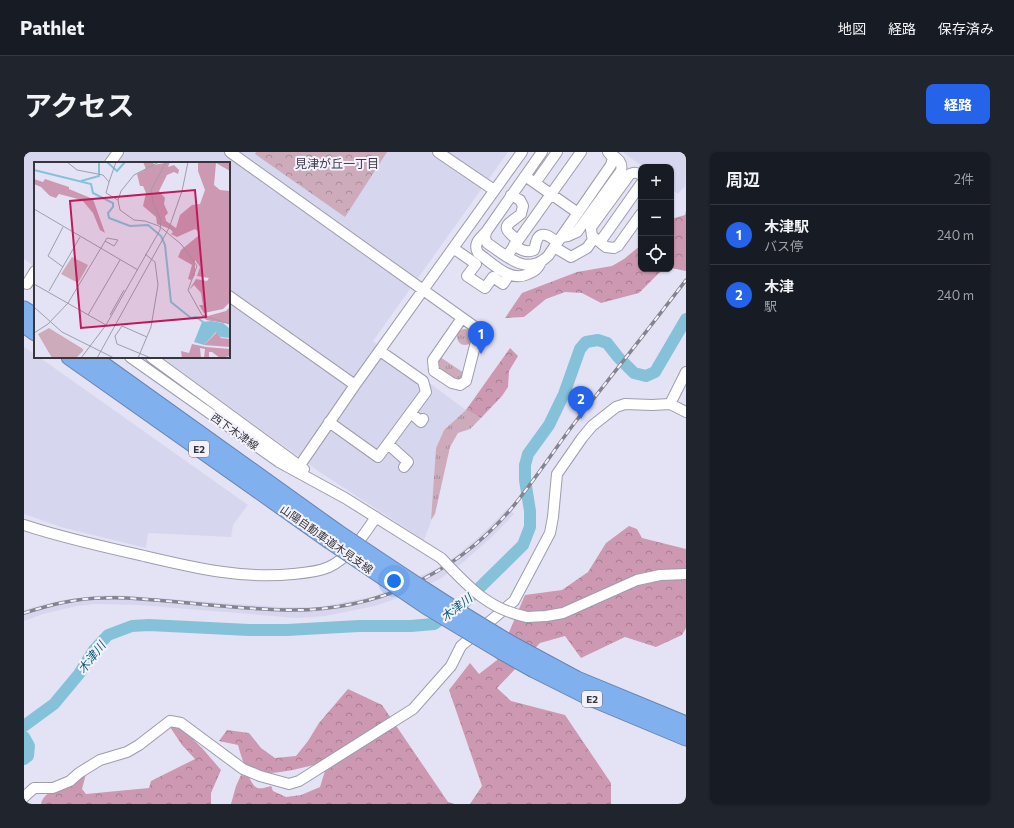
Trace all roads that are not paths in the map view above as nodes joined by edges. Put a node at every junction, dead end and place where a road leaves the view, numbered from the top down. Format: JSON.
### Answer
{"nodes":[{"id":1,"x":118,"y":152,"type":"edge"},
{"id":2,"x":230,"y":152,"type":"edge"},
{"id":3,"x":438,"y":152,"type":"edge"},
{"id":4,"x":522,"y":152,"type":"edge"},
{"id":5,"x":542,"y":152,"type":"edge"},
{"id":6,"x":557,"y":152,"type":"edge"},
{"id":7,"x":581,"y":152,"type":"edge"},
{"id":8,"x":609,"y":153,"type":"edge"},
{"id":9,"x":111,"y":162,"type":"edge"},
{"id":10,"x":638,"y":173,"type":"edge"},
{"id":11,"x":525,"y":176,"type":"junction"},
{"id":12,"x":535,"y":183,"type":"junction"},
{"id":13,"x":638,"y":188,"type":"edge"},
{"id":14,"x":494,"y":190,"type":"junction"},
{"id":15,"x":551,"y":194,"type":"junction"},
{"id":16,"x":512,"y":195,"type":"junction"},
{"id":17,"x":615,"y":195,"type":"junction"},
{"id":18,"x":627,"y":204,"type":"junction"},
{"id":19,"x":638,"y":212,"type":"edge"},
{"id":20,"x":578,"y":213,"type":"junction"},
{"id":21,"x":637,"y":224,"type":"edge"},
{"id":22,"x":486,"y":232,"type":"junction"},
{"id":23,"x":597,"y":240,"type":"junction"},
{"id":24,"x":558,"y":242,"type":"junction"},
{"id":25,"x":516,"y":243,"type":"junction"},
{"id":26,"x":453,"y":248,"type":"junction"},
{"id":27,"x":507,"y":256,"type":"junction"},
{"id":28,"x":479,"y":260,"type":"junction"},
{"id":29,"x":541,"y":262,"type":"junction"},
{"id":30,"x":510,"y":275,"type":"junction"},
{"id":31,"x":424,"y":289,"type":"junction"},
{"id":32,"x":230,"y":297,"type":"edge"},
{"id":33,"x":24,"y":309,"type":"edge"},
{"id":34,"x":34,"y":315,"type":"edge"},
{"id":35,"x":462,"y":318,"type":"junction"},
{"id":36,"x":24,"y":325,"type":"edge"},
{"id":37,"x":34,"y":332,"type":"edge"},
{"id":38,"x":380,"y":351,"type":"junction"},
{"id":39,"x":70,"y":358,"type":"edge"},
{"id":40,"x":94,"y":358,"type":"edge"},
{"id":41,"x":131,"y":358,"type":"edge"},
{"id":42,"x":151,"y":358,"type":"edge"},
{"id":43,"x":686,"y":372,"type":"edge"},
{"id":44,"x":355,"y":385,"type":"junction"},
{"id":45,"x":670,"y":404,"type":"junction"},
{"id":46,"x":686,"y":412,"type":"edge"},
{"id":47,"x":410,"y":413,"type":"junction"},
{"id":48,"x":423,"y":419,"type":"dead end"},
{"id":49,"x":329,"y":422,"type":"junction"},
{"id":50,"x":388,"y":444,"type":"junction"},
{"id":51,"x":404,"y":467,"type":"dead end"},
{"id":52,"x":298,"y":469,"type":"junction"},
{"id":53,"x":376,"y":517,"type":"junction"},
{"id":54,"x":24,"y":524,"type":"edge"},
{"id":55,"x":332,"y":536,"type":"junction"},
{"id":56,"x":686,"y":574,"type":"edge"},
{"id":57,"x":507,"y":648,"type":"junction"},
{"id":58,"x":686,"y":724,"type":"edge"},
{"id":59,"x":686,"y":738,"type":"edge"},
{"id":60,"x":24,"y":797,"type":"edge"}],
"edges":[{"from":1,"to":9,"type":"street"},
{"from":2,"to":31,"type":"street"},
{"from":3,"to":14,"type":"street"},
{"from":4,"to":14,"type":"street"},
{"from":5,"to":11,"type":"street"},
{"from":6,"to":12,"type":"street"},
{"from":7,"to":15,"type":"street"},
{"from":8,"to":20,"type":"street"},
{"from":8,"to":24,"type":"street"},
{"from":10,"to":17,"type":"street"},
{"from":11,"to":12,"type":"street"},
{"from":11,"to":16,"type":"street"},
{"from":12,"to":15,"type":"street"},
{"from":13,"to":18,"type":"street"},
{"from":14,"to":26,"type":"street"},
{"from":15,"to":20,"type":"street"},
{"from":15,"to":25,"type":"street"},
{"from":16,"to":22,"type":"street"},
{"from":16,"to":25,"type":"street"},
{"from":17,"to":18,"type":"street"},
{"from":17,"to":23,"type":"street"},
{"from":18,"to":19,"type":"street"},
{"from":18,"to":23,"type":"street"},
{"from":20,"to":24,"type":"street"},
{"from":21,"to":23,"type":"street"},
{"from":22,"to":27,"type":"street"},
{"from":22,"to":28,"type":"street"},
{"from":23,"to":24,"type":"street"},
{"from":24,"to":25,"type":"street"},
{"from":24,"to":29,"type":"street"},
{"from":25,"to":27,"type":"street"},
{"from":26,"to":28,"type":"street"},
{"from":26,"to":31,"type":"street"},
{"from":27,"to":29,"type":"street"},
{"from":28,"to":30,"type":"street"},
{"from":28,"to":30,"type":"street"},
{"from":29,"to":30,"type":"street"},
{"from":31,"to":35,"type":"street"},
{"from":31,"to":38,"type":"street"},
{"from":32,"to":44,"type":"street"},
{"from":33,"to":34,"type":"highway"},
{"from":35,"to":35,"type":"street"},
{"from":36,"to":37,"type":"highway"},
{"from":38,"to":44,"type":"street"},
{"from":38,"to":47,"type":"street"},
{"from":39,"to":55,"type":"highway","name":"山陽自動車道木見支線","number":"E2"},
{"from":40,"to":55,"type":"highway","name":"山陽自動車道木見支線","number":"E2"},
{"from":41,"to":52,"type":"street","name":"西下木津線"},
{"from":42,"to":52,"type":"street","name":"西下木津線"},
{"from":43,"to":45,"type":"street"},
{"from":44,"to":49,"type":"street"},
{"from":45,"to":46,"type":"street"},
{"from":45,"to":60,"type":"street"},
{"from":47,"to":48,"type":"street"},
{"from":47,"to":50,"type":"street"},
{"from":49,"to":50,"type":"street"},
{"from":49,"to":52,"type":"street"},
{"from":50,"to":51,"type":"street"},
{"from":52,"to":53,"type":"street","name":"西下木津線"},
{"from":53,"to":54,"type":"street"},
{"from":53,"to":56,"type":"street","name":"西下木津線","bridge":true},
{"from":55,"to":57,"type":"highway","name":"山陽自動車道木見支線","number":"E2","bridge":true},
{"from":57,"to":58,"type":"highway","name":"山陽自動車道木見支線","number":"E2"},
{"from":57,"to":59,"type":"highway","name":"山陽自動車道木見支線","number":"E2"}]}
